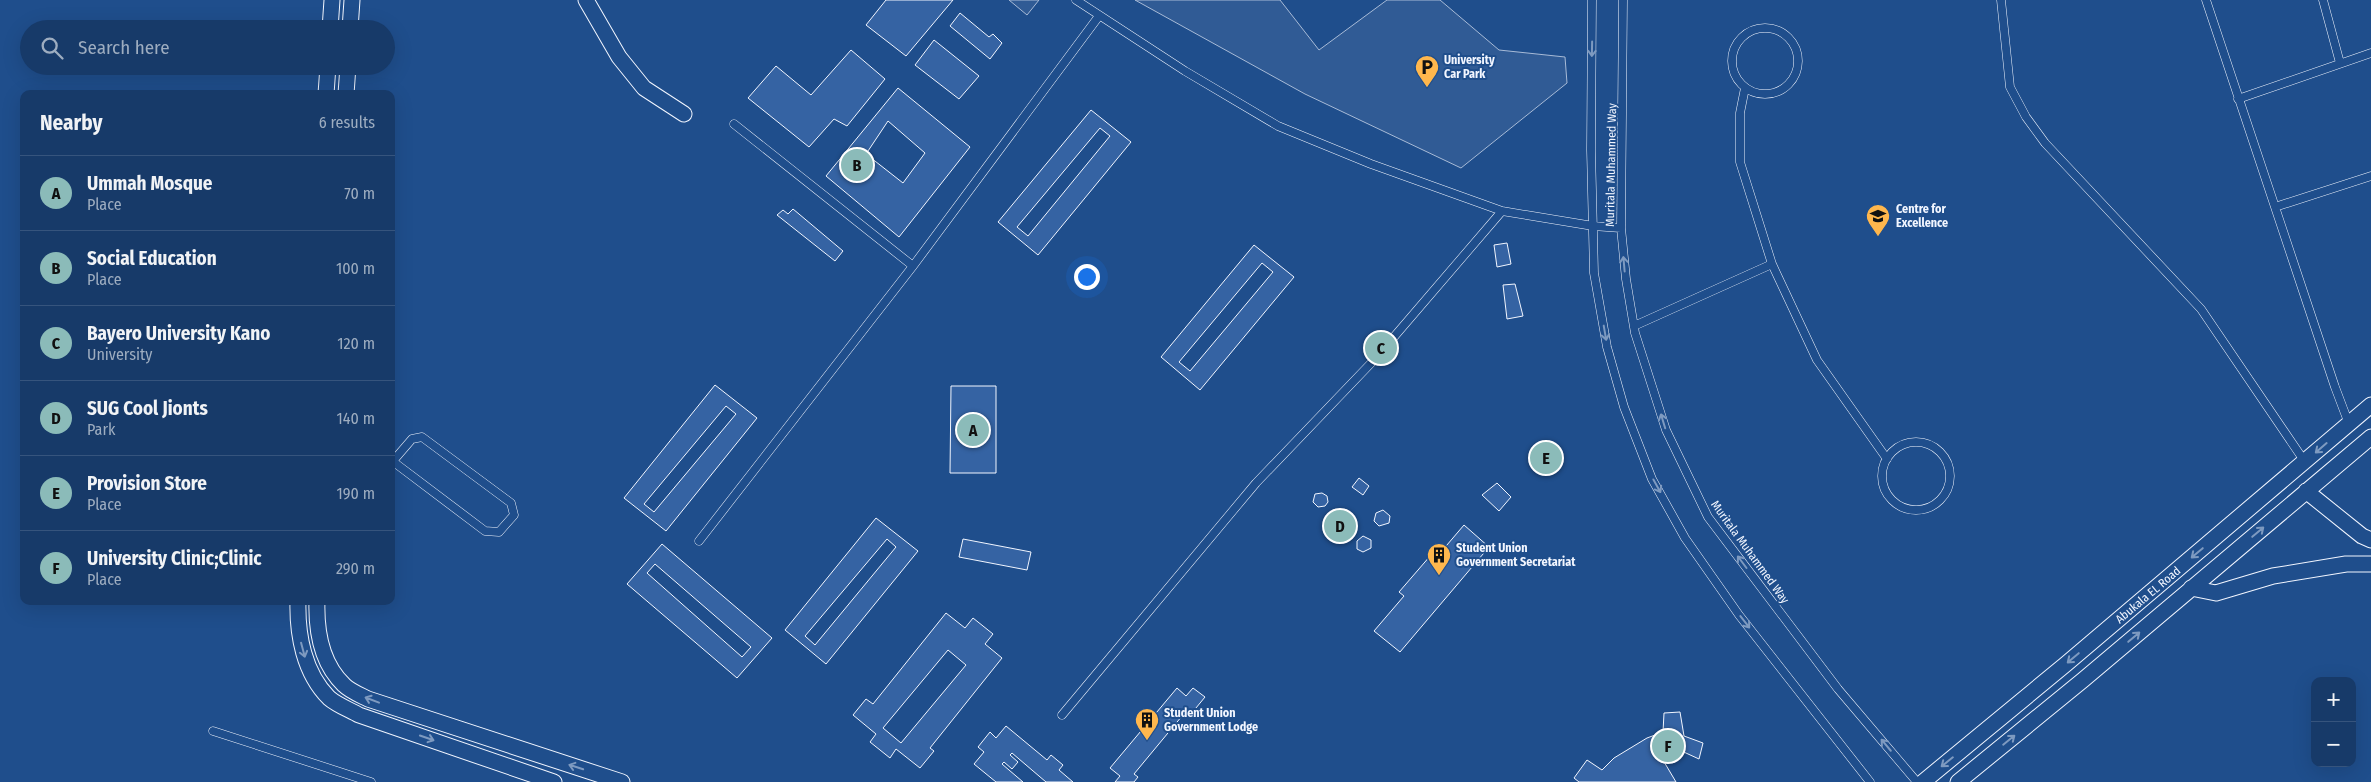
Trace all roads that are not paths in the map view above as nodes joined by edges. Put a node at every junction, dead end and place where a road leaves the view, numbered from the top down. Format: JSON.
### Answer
{"nodes":[{"id":1,"x":332,"y":0,"type":"edge"},
{"id":2,"x":352,"y":0,"type":"edge"},
{"id":3,"x":586,"y":0,"type":"edge"},
{"id":4,"x":1076,"y":0,"type":"edge"},
{"id":5,"x":1592,"y":0,"type":"edge"},
{"id":6,"x":1623,"y":0,"type":"edge"},
{"id":7,"x":2001,"y":0,"type":"edge"},
{"id":8,"x":2206,"y":0,"type":"edge"},
{"id":9,"x":2323,"y":0,"type":"edge"},
{"id":10,"x":1099,"y":16,"type":"junction"},
{"id":11,"x":331,"y":20,"type":"edge"},
{"id":12,"x":351,"y":20,"type":"edge"},
{"id":13,"x":2371,"y":53,"type":"edge"},
{"id":14,"x":2340,"y":64,"type":"junction"},
{"id":15,"x":327,"y":75,"type":"edge"},
{"id":16,"x":347,"y":75,"type":"edge"},
{"id":17,"x":1745,"y":88,"type":"junction"},
{"id":18,"x":326,"y":90,"type":"edge"},
{"id":19,"x":346,"y":90,"type":"edge"},
{"id":20,"x":2238,"y":99,"type":"junction"},
{"id":21,"x":684,"y":114,"type":"dead end"},
{"id":22,"x":734,"y":124,"type":"dead end"},
{"id":23,"x":2371,"y":176,"type":"edge"},
{"id":24,"x":2276,"y":207,"type":"junction"},
{"id":25,"x":1502,"y":211,"type":"junction"},
{"id":26,"x":1593,"y":226,"type":"junction"},
{"id":27,"x":1622,"y":228,"type":"junction"},
{"id":28,"x":1772,"y":264,"type":"junction"},
{"id":29,"x":913,"y":266,"type":"junction"},
{"id":30,"x":1634,"y":326,"type":"junction"},
{"id":31,"x":2371,"y":405,"type":"edge"},
{"id":32,"x":2349,"y":424,"type":"junction"},
{"id":33,"x":2371,"y":437,"type":"edge"},
{"id":34,"x":395,"y":458,"type":"edge"},
{"id":35,"x":1887,"y":459,"type":"junction"},
{"id":36,"x":2305,"y":462,"type":"junction"},
{"id":37,"x":395,"y":463,"type":"edge"},
{"id":38,"x":2306,"y":491,"type":"junction"},
{"id":39,"x":2371,"y":540,"type":"edge"},
{"id":40,"x":699,"y":541,"type":"dead end"},
{"id":41,"x":2371,"y":564,"type":"edge"},
{"id":42,"x":2191,"y":588,"type":"junction"},
{"id":43,"x":298,"y":605,"type":"edge"},
{"id":44,"x":317,"y":605,"type":"edge"},
{"id":45,"x":1062,"y":715,"type":"dead end"},
{"id":46,"x":213,"y":731,"type":"dead end"},
{"id":47,"x":371,"y":782,"type":"edge"},
{"id":48,"x":554,"y":782,"type":"edge"},
{"id":49,"x":622,"y":782,"type":"edge"},
{"id":50,"x":1870,"y":782,"type":"edge"},
{"id":51,"x":1917,"y":782,"type":"edge"},
{"id":52,"x":1923,"y":782,"type":"edge"},
{"id":53,"x":1958,"y":782,"type":"edge"}],
"edges":[{"from":1,"to":11,"type":"street"},
{"from":2,"to":12,"type":"street"},
{"from":3,"to":21,"type":"street"},
{"from":4,"to":10,"type":"lane"},
{"from":5,"to":26,"type":"lane","one_way":true},
{"from":6,"to":27,"type":"lane","name":"Muritala Muhammed Way"},
{"from":7,"to":36,"type":"lane"},
{"from":8,"to":20,"type":"lane"},
{"from":9,"to":14,"type":"lane"},
{"from":10,"to":25,"type":"lane"},
{"from":10,"to":29,"type":"lane"},
{"from":13,"to":14,"type":"lane"},
{"from":14,"to":20,"type":"lane"},
{"from":15,"to":18,"type":"street"},
{"from":16,"to":19,"type":"street"},
{"from":17,"to":17,"type":"lane"},
{"from":17,"to":28,"type":"lane"},
{"from":20,"to":24,"type":"lane"},
{"from":22,"to":29,"type":"lane"},
{"from":23,"to":24,"type":"lane"},
{"from":24,"to":32,"type":"lane"},
{"from":25,"to":26,"type":"lane"},
{"from":25,"to":45,"type":"lane"},
{"from":26,"to":27,"type":"lane"},
{"from":26,"to":50,"type":"lane","one_way":true},
{"from":30,"to":27,"type":"lane","name":"Muritala Muhammed Way","one_way":true},
{"from":28,"to":30,"type":"lane"},
{"from":28,"to":35,"type":"lane"},
{"from":29,"to":40,"type":"lane"},
{"from":51,"to":30,"type":"lane","name":"Muritala Muhammed Way","one_way":true},
{"from":31,"to":32,"type":"street","name":"Abukala EL Road"},
{"from":32,"to":36,"type":"street","name":"Abukala EL Road","one_way":true},
{"from":33,"to":38,"type":"street"},
{"from":34,"to":37,"type":"lane"},
{"from":35,"to":35,"type":"lane"},
{"from":36,"to":52,"type":"street","name":"Abukala EL Road","one_way":true},
{"from":38,"to":39,"type":"street"},
{"from":42,"to":38,"type":"street","one_way":true},
{"from":41,"to":42,"type":"street"},
{"from":53,"to":42,"type":"street","one_way":true},
{"from":43,"to":48,"type":"street","one_way":true},
{"from":49,"to":44,"type":"street","one_way":true},
{"from":46,"to":47,"type":"lane"}]}
